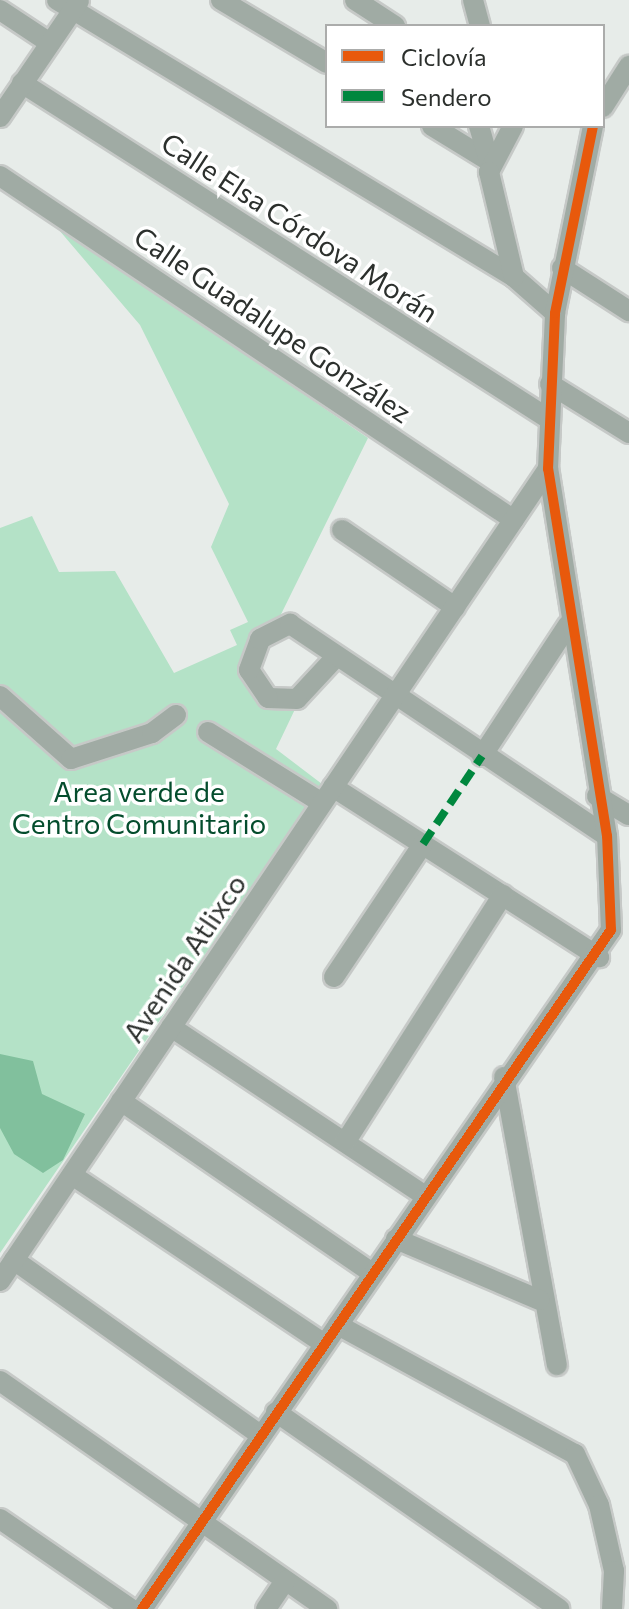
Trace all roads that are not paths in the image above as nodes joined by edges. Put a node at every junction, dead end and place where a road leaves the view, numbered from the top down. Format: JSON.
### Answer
{"nodes":[{"id":1,"x":221,"y":0,"type":"edge"},
{"id":2,"x":355,"y":0,"type":"edge"},
{"id":3,"x":473,"y":0,"type":"edge"},
{"id":4,"x":70,"y":4,"type":"edge"},
{"id":5,"x":0,"y":10,"type":"edge"},
{"id":6,"x":392,"y":24,"type":"edge"},
{"id":7,"x":479,"y":24,"type":"edge"},
{"id":8,"x":50,"y":43,"type":"junction"},
{"id":9,"x":325,"y":62,"type":"edge"},
{"id":10,"x":629,"y":66,"type":"edge"},
{"id":11,"x":22,"y":83,"type":"junction"},
{"id":12,"x":605,"y":104,"type":"edge"},
{"id":13,"x":0,"y":117,"type":"edge"},
{"id":14,"x":435,"y":128,"type":"edge"},
{"id":15,"x":480,"y":128,"type":"edge"},
{"id":16,"x":512,"y":128,"type":"edge"},
{"id":17,"x":593,"y":128,"type":"edge"},
{"id":18,"x":489,"y":161,"type":"junction"},
{"id":19,"x":0,"y":176,"type":"edge"},
{"id":20,"x":562,"y":268,"type":"junction"},
{"id":21,"x":514,"y":277,"type":"junction"},
{"id":22,"x":629,"y":311,"type":"edge"},
{"id":23,"x":555,"y":313,"type":"junction"},
{"id":24,"x":550,"y":384,"type":"junction"},
{"id":25,"x":549,"y":419,"type":"junction"},
{"id":26,"x":629,"y":433,"type":"edge"},
{"id":27,"x":548,"y":469,"type":"junction"},
{"id":28,"x":514,"y":520,"type":"junction"},
{"id":29,"x":342,"y":530,"type":"dead end"},
{"id":30,"x":455,"y":607,"type":"junction"},
{"id":31,"x":568,"y":625,"type":"junction"},
{"id":32,"x":336,"y":657,"type":"dead end"},
{"id":33,"x":0,"y":696,"type":"edge"},
{"id":34,"x":394,"y":698,"type":"junction"},
{"id":35,"x":176,"y":715,"type":"dead end"},
{"id":36,"x":208,"y":732,"type":"dead end"},
{"id":37,"x":482,"y":756,"type":"junction"},
{"id":38,"x":328,"y":795,"type":"junction"},
{"id":39,"x":597,"y":796,"type":"junction"},
{"id":40,"x":629,"y":815,"type":"edge"},
{"id":41,"x":607,"y":836,"type":"junction"},
{"id":42,"x":423,"y":844,"type":"junction"},
{"id":43,"x":503,"y":895,"type":"junction"},
{"id":44,"x":623,"y":936,"type":"edge"},
{"id":45,"x":599,"y":957,"type":"junction"},
{"id":46,"x":334,"y":977,"type":"dead end"},
{"id":47,"x":171,"y":1027,"type":"junction"},
{"id":48,"x":504,"y":1077,"type":"junction"},
{"id":49,"x":121,"y":1101,"type":"junction"},
{"id":50,"x":346,"y":1141,"type":"junction"},
{"id":51,"x":72,"y":1175,"type":"junction"},
{"id":52,"x":424,"y":1195,"type":"junction"},
{"id":53,"x":396,"y":1239,"type":"junction"},
{"id":54,"x":14,"y":1260,"type":"junction"},
{"id":55,"x":372,"y":1273,"type":"junction"},
{"id":56,"x":0,"y":1281,"type":"edge"},
{"id":57,"x":540,"y":1300,"type":"junction"},
{"id":58,"x":338,"y":1325,"type":"junction"},
{"id":59,"x":324,"y":1344,"type":"junction"},
{"id":60,"x":557,"y":1365,"type":"dead end"},
{"id":61,"x":0,"y":1381,"type":"edge"},
{"id":62,"x":276,"y":1412,"type":"junction"},
{"id":63,"x":260,"y":1435,"type":"junction"},
{"id":64,"x":0,"y":1519,"type":"edge"},
{"id":65,"x":198,"y":1525,"type":"junction"},
{"id":66,"x":285,"y":1581,"type":"junction"},
{"id":67,"x":523,"y":1602,"type":"edge"},
{"id":68,"x":131,"y":1609,"type":"edge"},
{"id":69,"x":142,"y":1609,"type":"edge"},
{"id":70,"x":266,"y":1609,"type":"edge"},
{"id":71,"x":327,"y":1609,"type":"edge"},
{"id":72,"x":559,"y":1609,"type":"edge"},
{"id":73,"x":612,"y":1609,"type":"edge"}],
"edges":[{"from":1,"to":9,"type":"street"},
{"from":2,"to":6,"type":"street"},
{"from":3,"to":7,"type":"street"},
{"from":4,"to":8,"type":"street"},
{"from":4,"to":21,"type":"street"},
{"from":5,"to":8,"type":"street"},
{"from":8,"to":11,"type":"street"},
{"from":10,"to":12,"type":"street"},
{"from":11,"to":13,"type":"street"},
{"from":11,"to":25,"type":"street","name":"Calle Elsa Córdova Morán"},
{"from":14,"to":18,"type":"street"},
{"from":15,"to":18,"type":"street"},
{"from":16,"to":18,"type":"street"},
{"from":17,"to":20,"type":"street"},
{"from":18,"to":21,"type":"street"},
{"from":19,"to":28,"type":"street","name":"Calle Guadalupe González"},
{"from":20,"to":22,"type":"street"},
{"from":20,"to":23,"type":"street"},
{"from":21,"to":23,"type":"street"},
{"from":23,"to":24,"type":"street"},
{"from":24,"to":25,"type":"street"},
{"from":24,"to":26,"type":"street"},
{"from":25,"to":27,"type":"street"},
{"from":27,"to":28,"type":"street","name":"Avenida Atlixco"},
{"from":27,"to":31,"type":"street"},
{"from":28,"to":30,"type":"street","name":"Avenida Atlixco"},
{"from":29,"to":30,"type":"street"},
{"from":30,"to":34,"type":"street","name":"Avenida Atlixco"},
{"from":31,"to":37,"type":"street"},
{"from":31,"to":39,"type":"street"},
{"from":32,"to":34,"type":"street"},
{"from":33,"to":35,"type":"street"},
{"from":34,"to":37,"type":"street"},
{"from":34,"to":38,"type":"street","name":"Avenida Atlixco"},
{"from":36,"to":38,"type":"street"},
{"from":37,"to":41,"type":"street"},
{"from":38,"to":42,"type":"street"},
{"from":38,"to":47,"type":"street","name":"Avenida Atlixco"},
{"from":39,"to":40,"type":"street"},
{"from":39,"to":41,"type":"street"},
{"from":41,"to":44,"type":"street"},
{"from":42,"to":43,"type":"street"},
{"from":42,"to":46,"type":"street"},
{"from":43,"to":45,"type":"street"},
{"from":43,"to":50,"type":"street"},
{"from":44,"to":45,"type":"street"},
{"from":45,"to":48,"type":"street"},
{"from":47,"to":49,"type":"street","name":"Avenida Atlixco"},
{"from":47,"to":50,"type":"street"},
{"from":48,"to":52,"type":"street"},
{"from":48,"to":57,"type":"street"},
{"from":49,"to":51,"type":"street","name":"Avenida Atlixco"},
{"from":49,"to":55,"type":"street"},
{"from":50,"to":52,"type":"street"},
{"from":51,"to":54,"type":"street","name":"Avenida Atlixco"},
{"from":51,"to":59,"type":"street"},
{"from":52,"to":53,"type":"street"},
{"from":53,"to":55,"type":"street"},
{"from":53,"to":57,"type":"street"},
{"from":54,"to":56,"type":"street","name":"Avenida Atlixco"},
{"from":54,"to":63,"type":"street"},
{"from":55,"to":58,"type":"street"},
{"from":57,"to":60,"type":"street"},
{"from":58,"to":59,"type":"street"},
{"from":58,"to":73,"type":"street"},
{"from":59,"to":62,"type":"street"},
{"from":61,"to":65,"type":"street"},
{"from":62,"to":63,"type":"street"},
{"from":62,"to":67,"type":"street"},
{"from":63,"to":65,"type":"street"},
{"from":64,"to":68,"type":"street"},
{"from":65,"to":66,"type":"street"},
{"from":65,"to":69,"type":"street"},
{"from":66,"to":70,"type":"street"},
{"from":66,"to":71,"type":"street"},
{"from":67,"to":72,"type":"street"}]}
